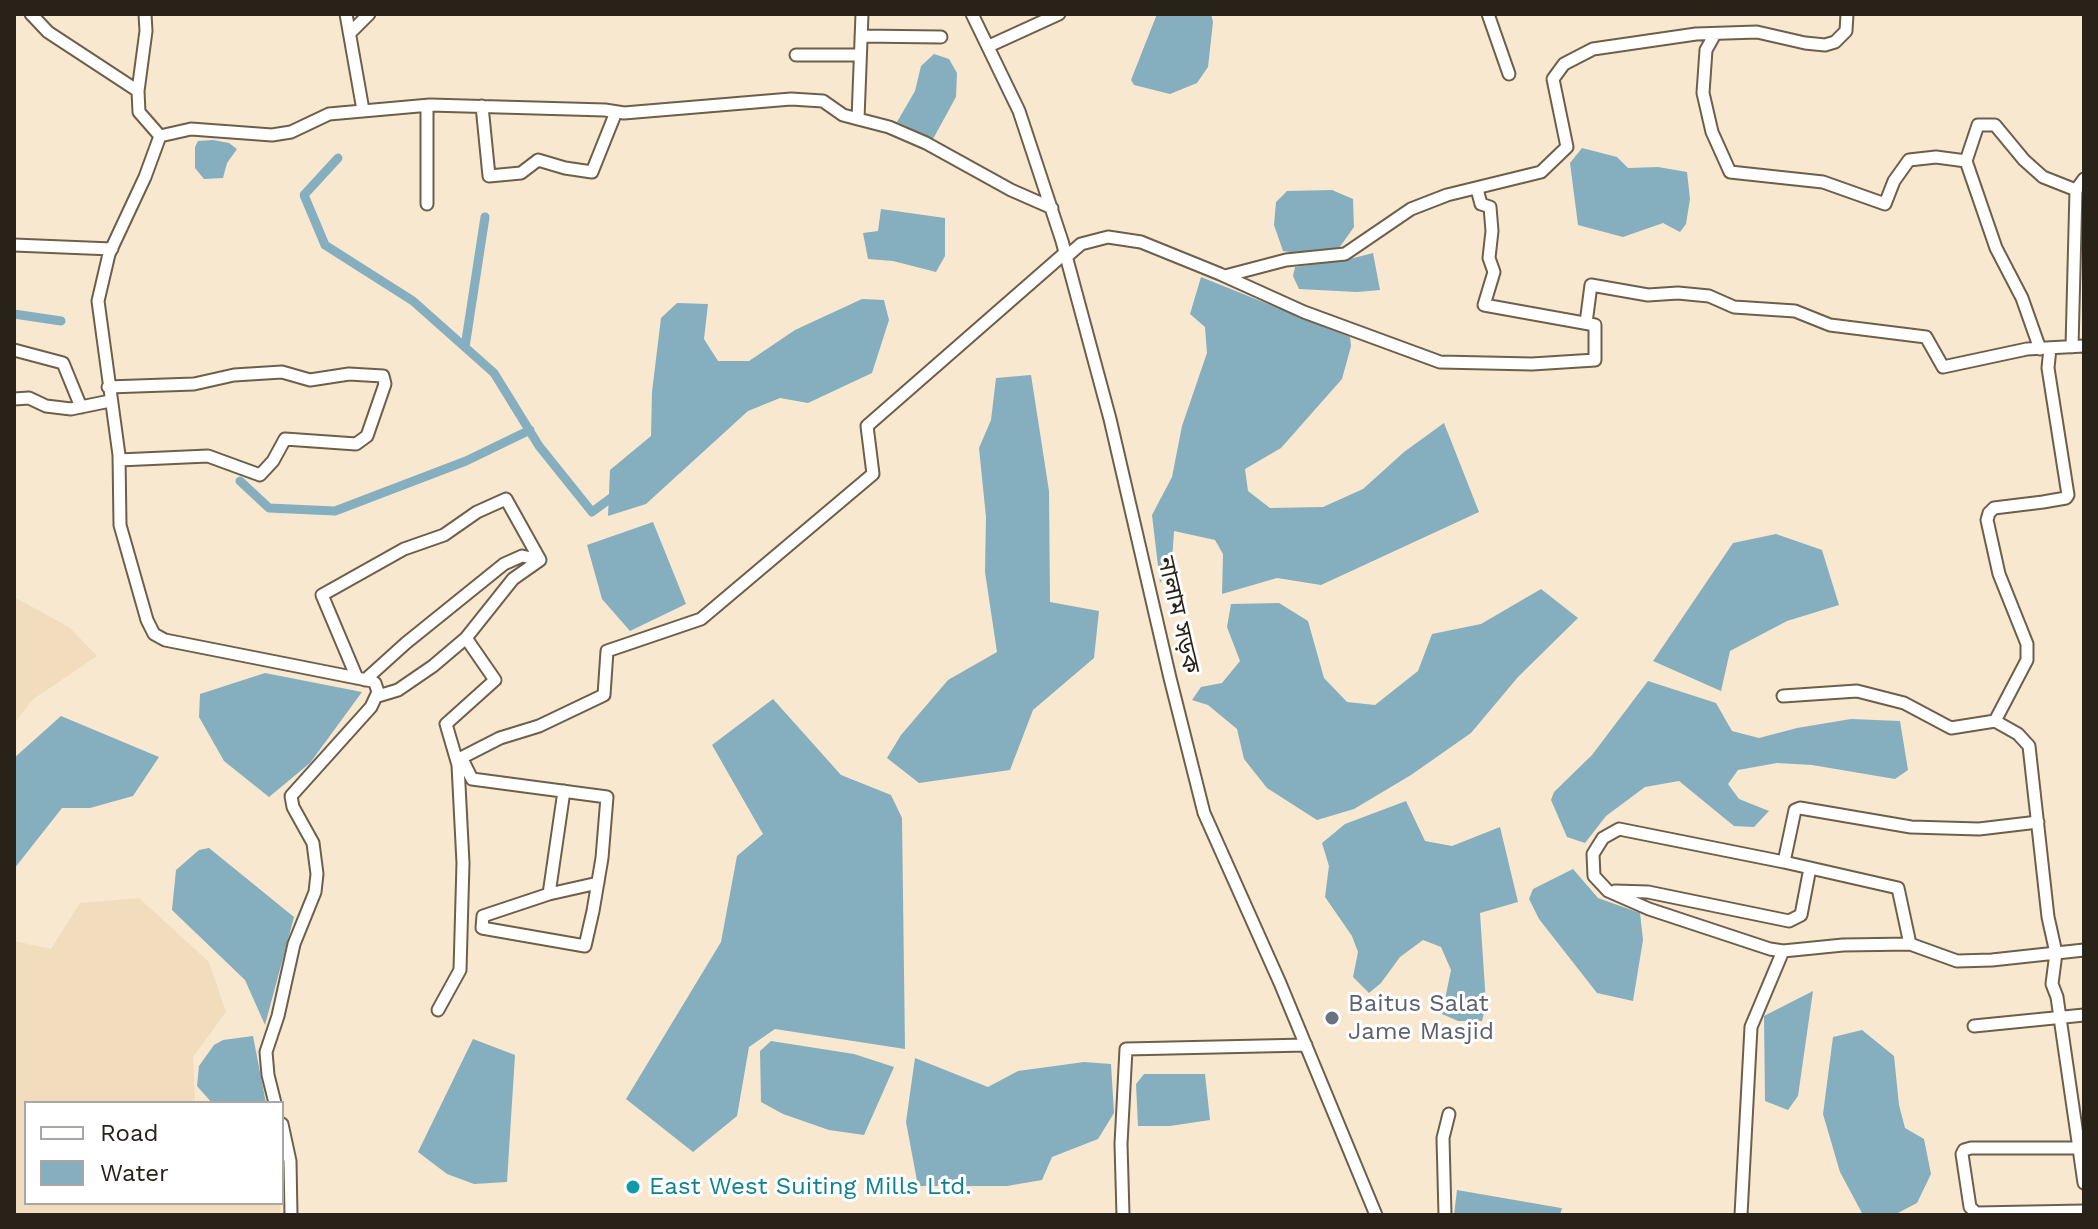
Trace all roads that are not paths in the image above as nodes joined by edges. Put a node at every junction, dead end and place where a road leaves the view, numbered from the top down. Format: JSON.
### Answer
{"nodes":[{"id":1,"x":31,"y":14,"type":"edge"},
{"id":2,"x":145,"y":14,"type":"edge"},
{"id":3,"x":346,"y":14,"type":"edge"},
{"id":4,"x":369,"y":14,"type":"edge"},
{"id":5,"x":862,"y":14,"type":"edge"},
{"id":6,"x":972,"y":14,"type":"edge"},
{"id":7,"x":1059,"y":14,"type":"edge"},
{"id":8,"x":1488,"y":14,"type":"edge"},
{"id":9,"x":1847,"y":14,"type":"edge"},
{"id":10,"x":351,"y":32,"type":"junction"},
{"id":11,"x":1715,"y":34,"type":"junction"},
{"id":12,"x":861,"y":36,"type":"junction"},
{"id":13,"x":941,"y":37,"type":"dead end"},
{"id":14,"x":989,"y":46,"type":"junction"},
{"id":15,"x":796,"y":55,"type":"dead end"},
{"id":16,"x":860,"y":55,"type":"junction"},
{"id":17,"x":1509,"y":74,"type":"dead end"},
{"id":18,"x":138,"y":91,"type":"junction"},
{"id":19,"x":427,"y":106,"type":"junction"},
{"id":20,"x":482,"y":106,"type":"junction"},
{"id":21,"x":363,"y":110,"type":"junction"},
{"id":22,"x":616,"y":112,"type":"junction"},
{"id":23,"x":858,"y":119,"type":"junction"},
{"id":24,"x":160,"y":136,"type":"junction"},
{"id":25,"x":1966,"y":161,"type":"junction"},
{"id":26,"x":2084,"y":179,"type":"edge"},
{"id":27,"x":1477,"y":189,"type":"junction"},
{"id":28,"x":2076,"y":190,"type":"junction"},
{"id":29,"x":427,"y":204,"type":"dead end"},
{"id":30,"x":1052,"y":208,"type":"junction"},
{"id":31,"x":14,"y":245,"type":"edge"},
{"id":32,"x":112,"y":249,"type":"junction"},
{"id":33,"x":1066,"y":255,"type":"junction"},
{"id":34,"x":1225,"y":276,"type":"junction"},
{"id":35,"x":1586,"y":323,"type":"junction"},
{"id":36,"x":2078,"y":347,"type":"edge"},
{"id":37,"x":2045,"y":348,"type":"junction"},
{"id":38,"x":14,"y":350,"type":"edge"},
{"id":39,"x":108,"y":387,"type":"junction"},
{"id":40,"x":14,"y":399,"type":"edge"},
{"id":41,"x":110,"y":401,"type":"junction"},
{"id":42,"x":81,"y":407,"type":"junction"},
{"id":43,"x":119,"y":460,"type":"junction"},
{"id":44,"x":540,"y":560,"type":"junction"},
{"id":45,"x":466,"y":638,"type":"junction"},
{"id":46,"x":361,"y":679,"type":"junction"},
{"id":47,"x":378,"y":696,"type":"junction"},
{"id":48,"x":1783,"y":696,"type":"dead end"},
{"id":49,"x":1995,"y":721,"type":"junction"},
{"id":50,"x":458,"y":762,"type":"junction"},
{"id":51,"x":564,"y":791,"type":"junction"},
{"id":52,"x":2038,"y":822,"type":"junction"},
{"id":53,"x":1784,"y":862,"type":"junction"},
{"id":54,"x":1810,"y":868,"type":"junction"},
{"id":55,"x":598,"y":883,"type":"junction"},
{"id":56,"x":1608,"y":891,"type":"junction"},
{"id":57,"x":549,"y":894,"type":"junction"},
{"id":58,"x":1910,"y":944,"type":"junction"},
{"id":59,"x":2084,"y":950,"type":"edge"},
{"id":60,"x":1783,"y":951,"type":"junction"},
{"id":61,"x":2056,"y":953,"type":"junction"},
{"id":62,"x":438,"y":1010,"type":"dead end"},
{"id":63,"x":2084,"y":1015,"type":"edge"},
{"id":64,"x":2060,"y":1018,"type":"junction"},
{"id":65,"x":1974,"y":1026,"type":"dead end"},
{"id":66,"x":1306,"y":1045,"type":"junction"},
{"id":67,"x":274,"y":1101,"type":"edge"},
{"id":68,"x":1449,"y":1114,"type":"dead end"},
{"id":69,"x":284,"y":1133,"type":"edge"},
{"id":70,"x":2082,"y":1149,"type":"edge"},
{"id":71,"x":2084,"y":1183,"type":"edge"},
{"id":72,"x":2084,"y":1211,"type":"edge"},
{"id":73,"x":291,"y":1215,"type":"edge"},
{"id":74,"x":1123,"y":1215,"type":"edge"},
{"id":75,"x":1376,"y":1215,"type":"edge"},
{"id":76,"x":1445,"y":1215,"type":"edge"},
{"id":77,"x":1741,"y":1215,"type":"edge"}],
"edges":[{"from":1,"to":18,"type":"street"},
{"from":2,"to":18,"type":"street"},
{"from":3,"to":10,"type":"street"},
{"from":4,"to":10,"type":"street"},
{"from":5,"to":12,"type":"street"},
{"from":6,"to":14,"type":"street","name":"নালাম সড়ক"},
{"from":7,"to":14,"type":"street"},
{"from":8,"to":17,"type":"street"},
{"from":9,"to":11,"type":"street"},
{"from":10,"to":21,"type":"street"},
{"from":11,"to":25,"type":"street"},
{"from":11,"to":27,"type":"street"},
{"from":12,"to":13,"type":"street"},
{"from":12,"to":16,"type":"street"},
{"from":14,"to":30,"type":"street","name":"নালাম সড়ক"},
{"from":15,"to":16,"type":"street"},
{"from":16,"to":23,"type":"street"},
{"from":18,"to":24,"type":"street"},
{"from":19,"to":20,"type":"street"},
{"from":19,"to":21,"type":"street"},
{"from":19,"to":29,"type":"street"},
{"from":20,"to":22,"type":"street"},
{"from":20,"to":22,"type":"street"},
{"from":21,"to":24,"type":"street"},
{"from":22,"to":23,"type":"street"},
{"from":23,"to":30,"type":"street"},
{"from":24,"to":32,"type":"street"},
{"from":25,"to":28,"type":"street"},
{"from":25,"to":37,"type":"street"},
{"from":26,"to":28,"type":"street"},
{"from":27,"to":34,"type":"street"},
{"from":27,"to":35,"type":"street"},
{"from":28,"to":36,"type":"street"},
{"from":30,"to":33,"type":"street","name":"নালাম সড়ক"},
{"from":31,"to":32,"type":"street"},
{"from":32,"to":39,"type":"street"},
{"from":33,"to":34,"type":"street"},
{"from":33,"to":50,"type":"street"},
{"from":33,"to":66,"type":"street","name":"নালাম সড়ক"},
{"from":34,"to":35,"type":"street"},
{"from":35,"to":37,"type":"street"},
{"from":36,"to":37,"type":"street"},
{"from":37,"to":49,"type":"street"},
{"from":38,"to":42,"type":"street"},
{"from":39,"to":41,"type":"street"},
{"from":39,"to":43,"type":"street"},
{"from":40,"to":42,"type":"street"},
{"from":41,"to":42,"type":"street"},
{"from":41,"to":43,"type":"street"},
{"from":43,"to":46,"type":"street"},
{"from":44,"to":45,"type":"street"},
{"from":44,"to":46,"type":"street"},
{"from":44,"to":46,"type":"street"},
{"from":45,"to":47,"type":"street"},
{"from":45,"to":50,"type":"street"},
{"from":46,"to":47,"type":"street"},
{"from":47,"to":67,"type":"street"},
{"from":48,"to":49,"type":"street"},
{"from":49,"to":52,"type":"street"},
{"from":50,"to":51,"type":"street"},
{"from":50,"to":62,"type":"street"},
{"from":51,"to":55,"type":"street"},
{"from":51,"to":57,"type":"street"},
{"from":52,"to":53,"type":"street"},
{"from":52,"to":61,"type":"street"},
{"from":53,"to":54,"type":"street"},
{"from":53,"to":56,"type":"street"},
{"from":54,"to":56,"type":"street"},
{"from":54,"to":58,"type":"street"},
{"from":55,"to":57,"type":"street"},
{"from":55,"to":57,"type":"street"},
{"from":56,"to":60,"type":"street"},
{"from":58,"to":60,"type":"street"},
{"from":58,"to":61,"type":"street"},
{"from":59,"to":61,"type":"street"},
{"from":60,"to":77,"type":"street"},
{"from":61,"to":64,"type":"street"},
{"from":63,"to":64,"type":"street"},
{"from":64,"to":65,"type":"street"},
{"from":64,"to":70,"type":"street"},
{"from":66,"to":74,"type":"street"},
{"from":66,"to":75,"type":"street","name":"নালাম সড়ক"},
{"from":68,"to":76,"type":"street"},
{"from":69,"to":73,"type":"street"},
{"from":70,"to":71,"type":"street"},
{"from":70,"to":72,"type":"street"}]}
